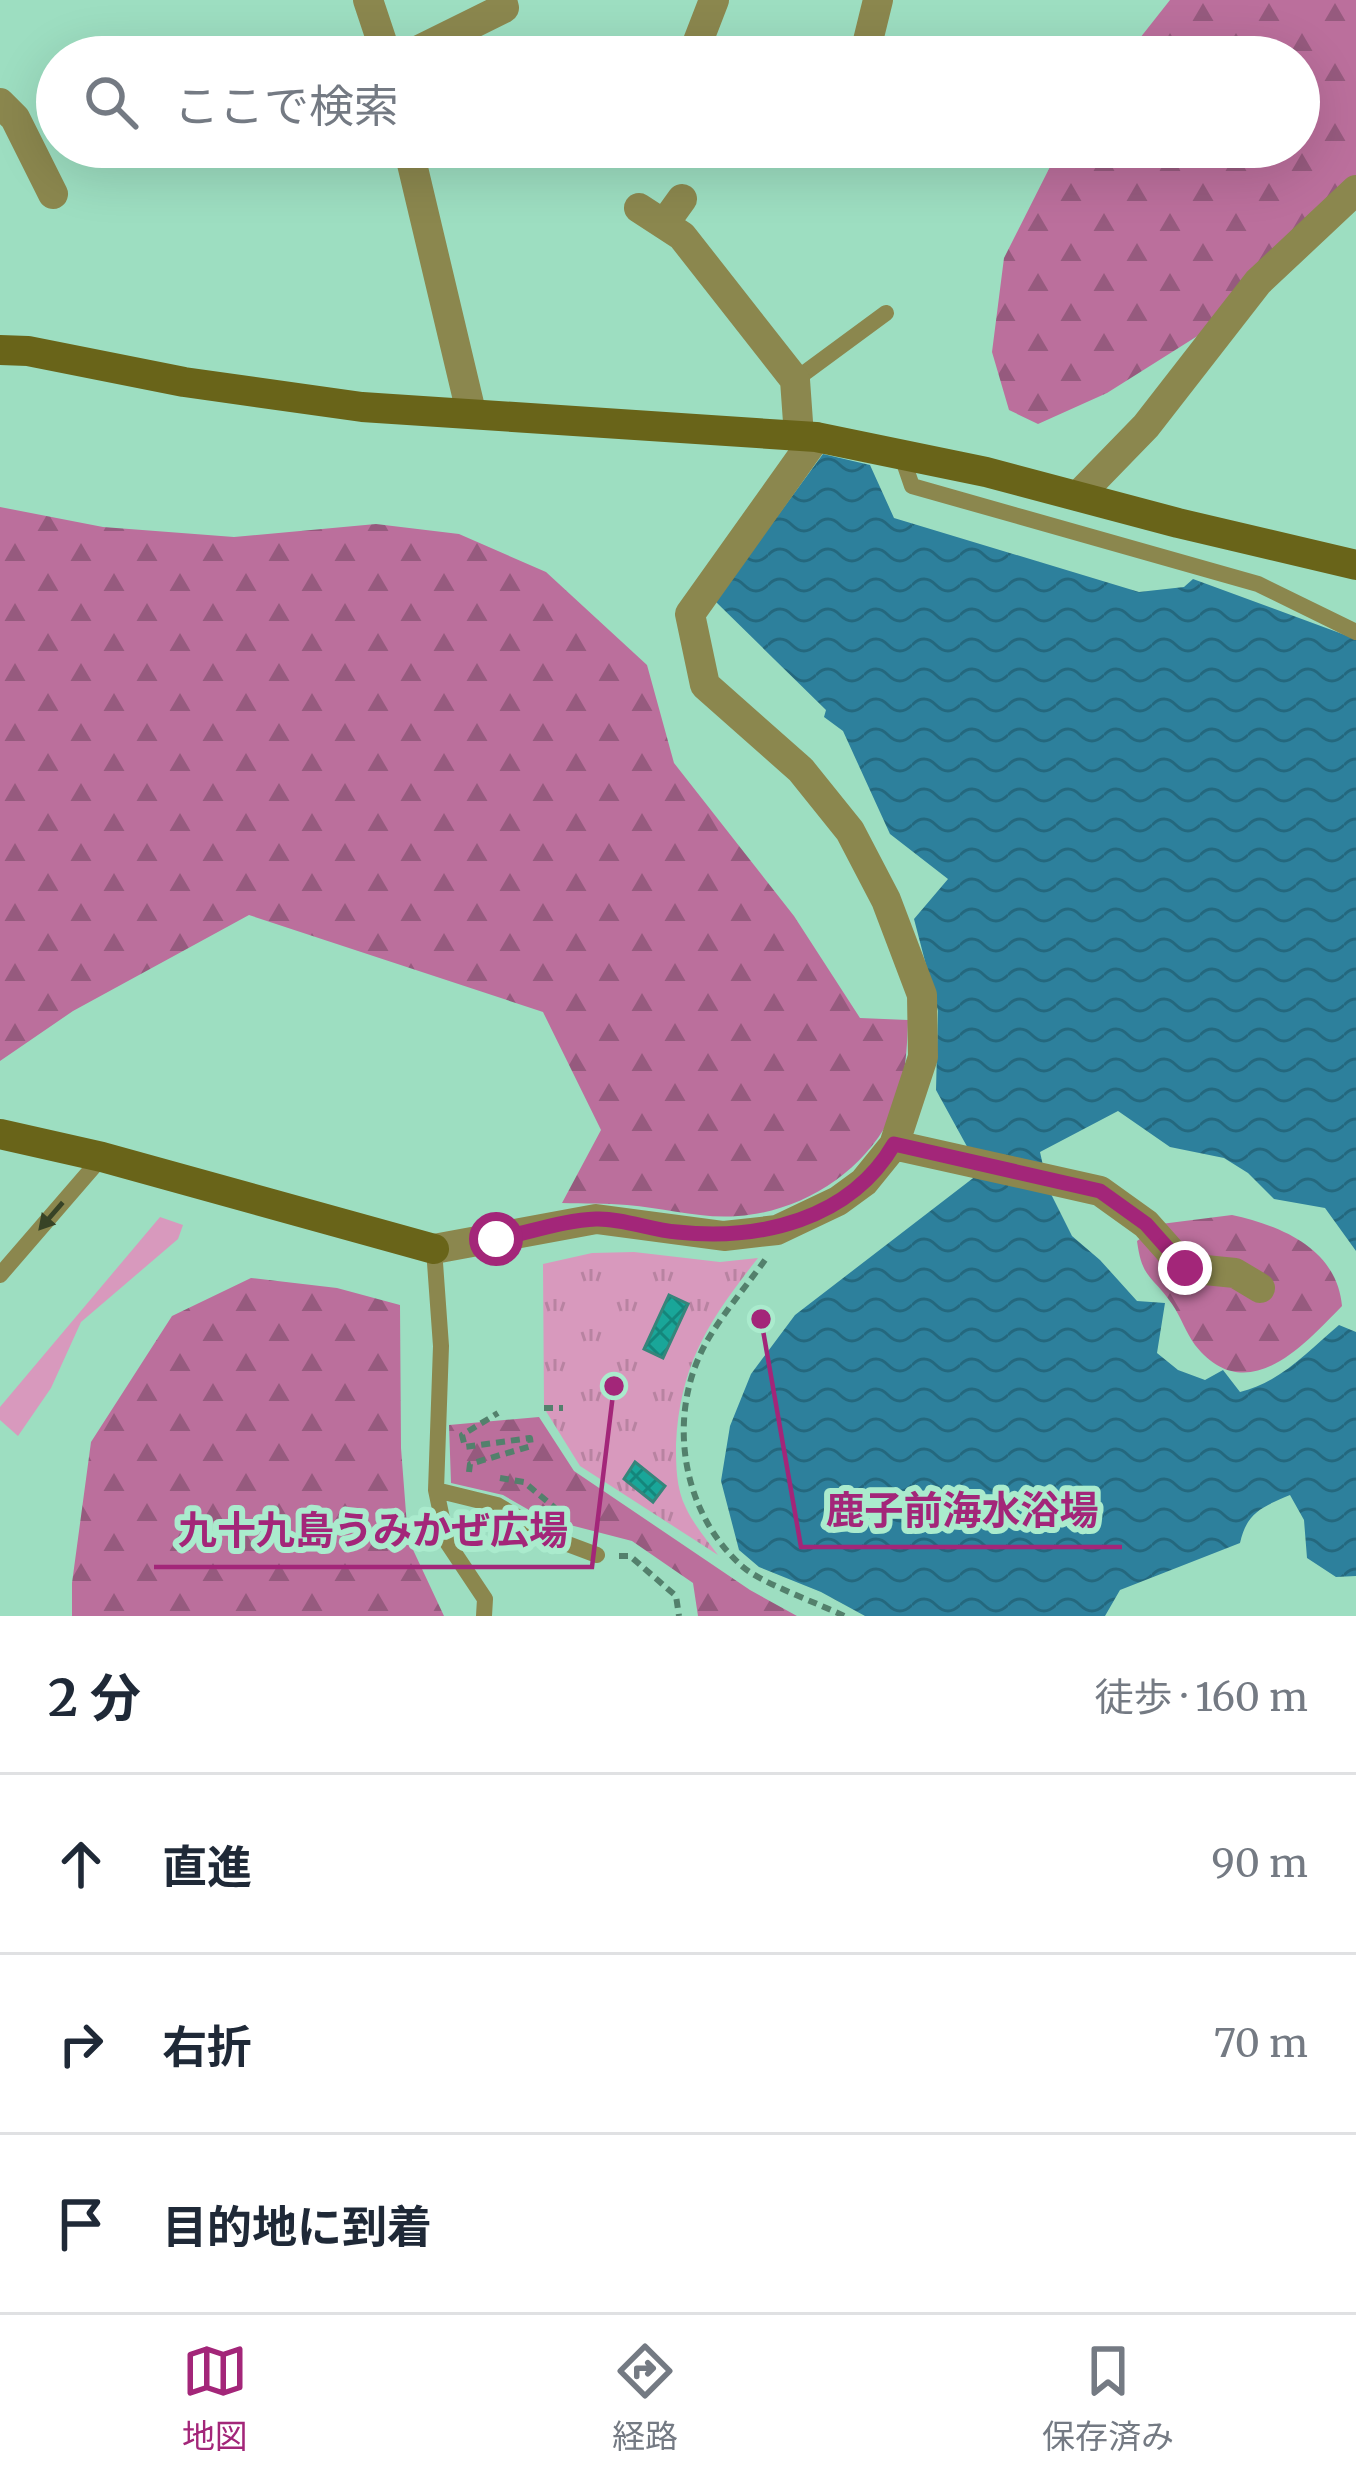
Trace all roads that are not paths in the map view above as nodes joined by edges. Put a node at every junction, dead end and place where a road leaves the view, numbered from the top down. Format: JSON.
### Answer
{"nodes":[{"id":1,"x":368,"y":0,"type":"edge"},
{"id":2,"x":502,"y":0,"type":"edge"},
{"id":3,"x":714,"y":0,"type":"edge"},
{"id":4,"x":878,"y":0,"type":"edge"},
{"id":5,"x":380,"y":36,"type":"edge"},
{"id":6,"x":447,"y":36,"type":"edge"},
{"id":7,"x":700,"y":36,"type":"edge"},
{"id":8,"x":870,"y":36,"type":"edge"},
{"id":9,"x":0,"y":103,"type":"edge"},
{"id":10,"x":36,"y":160,"type":"edge"},
{"id":11,"x":40,"y":168,"type":"edge"},
{"id":12,"x":413,"y":168,"type":"edge"},
{"id":13,"x":1356,"y":190,"type":"edge"},
{"id":14,"x":53,"y":194,"type":"dead end"},
{"id":15,"x":662,"y":210,"type":"dead end"},
{"id":16,"x":886,"y":314,"type":"dead end"},
{"id":17,"x":0,"y":350,"type":"edge"},
{"id":18,"x":795,"y":380,"type":"junction"},
{"id":19,"x":471,"y":412,"type":"junction"},
{"id":20,"x":807,"y":436,"type":"junction"},
{"id":21,"x":901,"y":454,"type":"junction"},
{"id":22,"x":1078,"y":496,"type":"junction"},
{"id":23,"x":1356,"y":565,"type":"edge"},
{"id":24,"x":1356,"y":632,"type":"edge"},
{"id":25,"x":0,"y":1134,"type":"edge"},
{"id":26,"x":894,"y":1144,"type":"junction"},
{"id":27,"x":102,"y":1157,"type":"junction"},
{"id":28,"x":434,"y":1250,"type":"junction"},
{"id":29,"x":0,"y":1275,"type":"edge"},
{"id":30,"x":1260,"y":1288,"type":"dead end"},
{"id":31,"x":436,"y":1490,"type":"junction"},
{"id":32,"x":597,"y":1555,"type":"road end"},
{"id":33,"x":484,"y":1616,"type":"edge"}],
"edges":[{"from":1,"to":5,"type":"street"},
{"from":2,"to":6,"type":"street"},
{"from":3,"to":7,"type":"street"},
{"from":4,"to":8,"type":"street"},
{"from":9,"to":10,"type":"street"},
{"from":11,"to":14,"type":"street"},
{"from":12,"to":19,"type":"street"},
{"from":13,"to":22,"type":"street"},
{"from":15,"to":18,"type":"street"},
{"from":16,"to":18,"type":"lane"},
{"from":17,"to":19,"type":"street"},
{"from":18,"to":20,"type":"street"},
{"from":19,"to":20,"type":"street"},
{"from":20,"to":21,"type":"street"},
{"from":20,"to":26,"type":"street"},
{"from":21,"to":22,"type":"street"},
{"from":21,"to":24,"type":"lane"},
{"from":22,"to":23,"type":"street"},
{"from":25,"to":27,"type":"street"},
{"from":26,"to":28,"type":"street"},
{"from":26,"to":30,"type":"street"},
{"from":27,"to":28,"type":"street"},
{"from":27,"to":29,"type":"lane","one_way":true},
{"from":28,"to":31,"type":"lane"},
{"from":31,"to":32,"type":"lane"},
{"from":31,"to":33,"type":"lane"}]}
